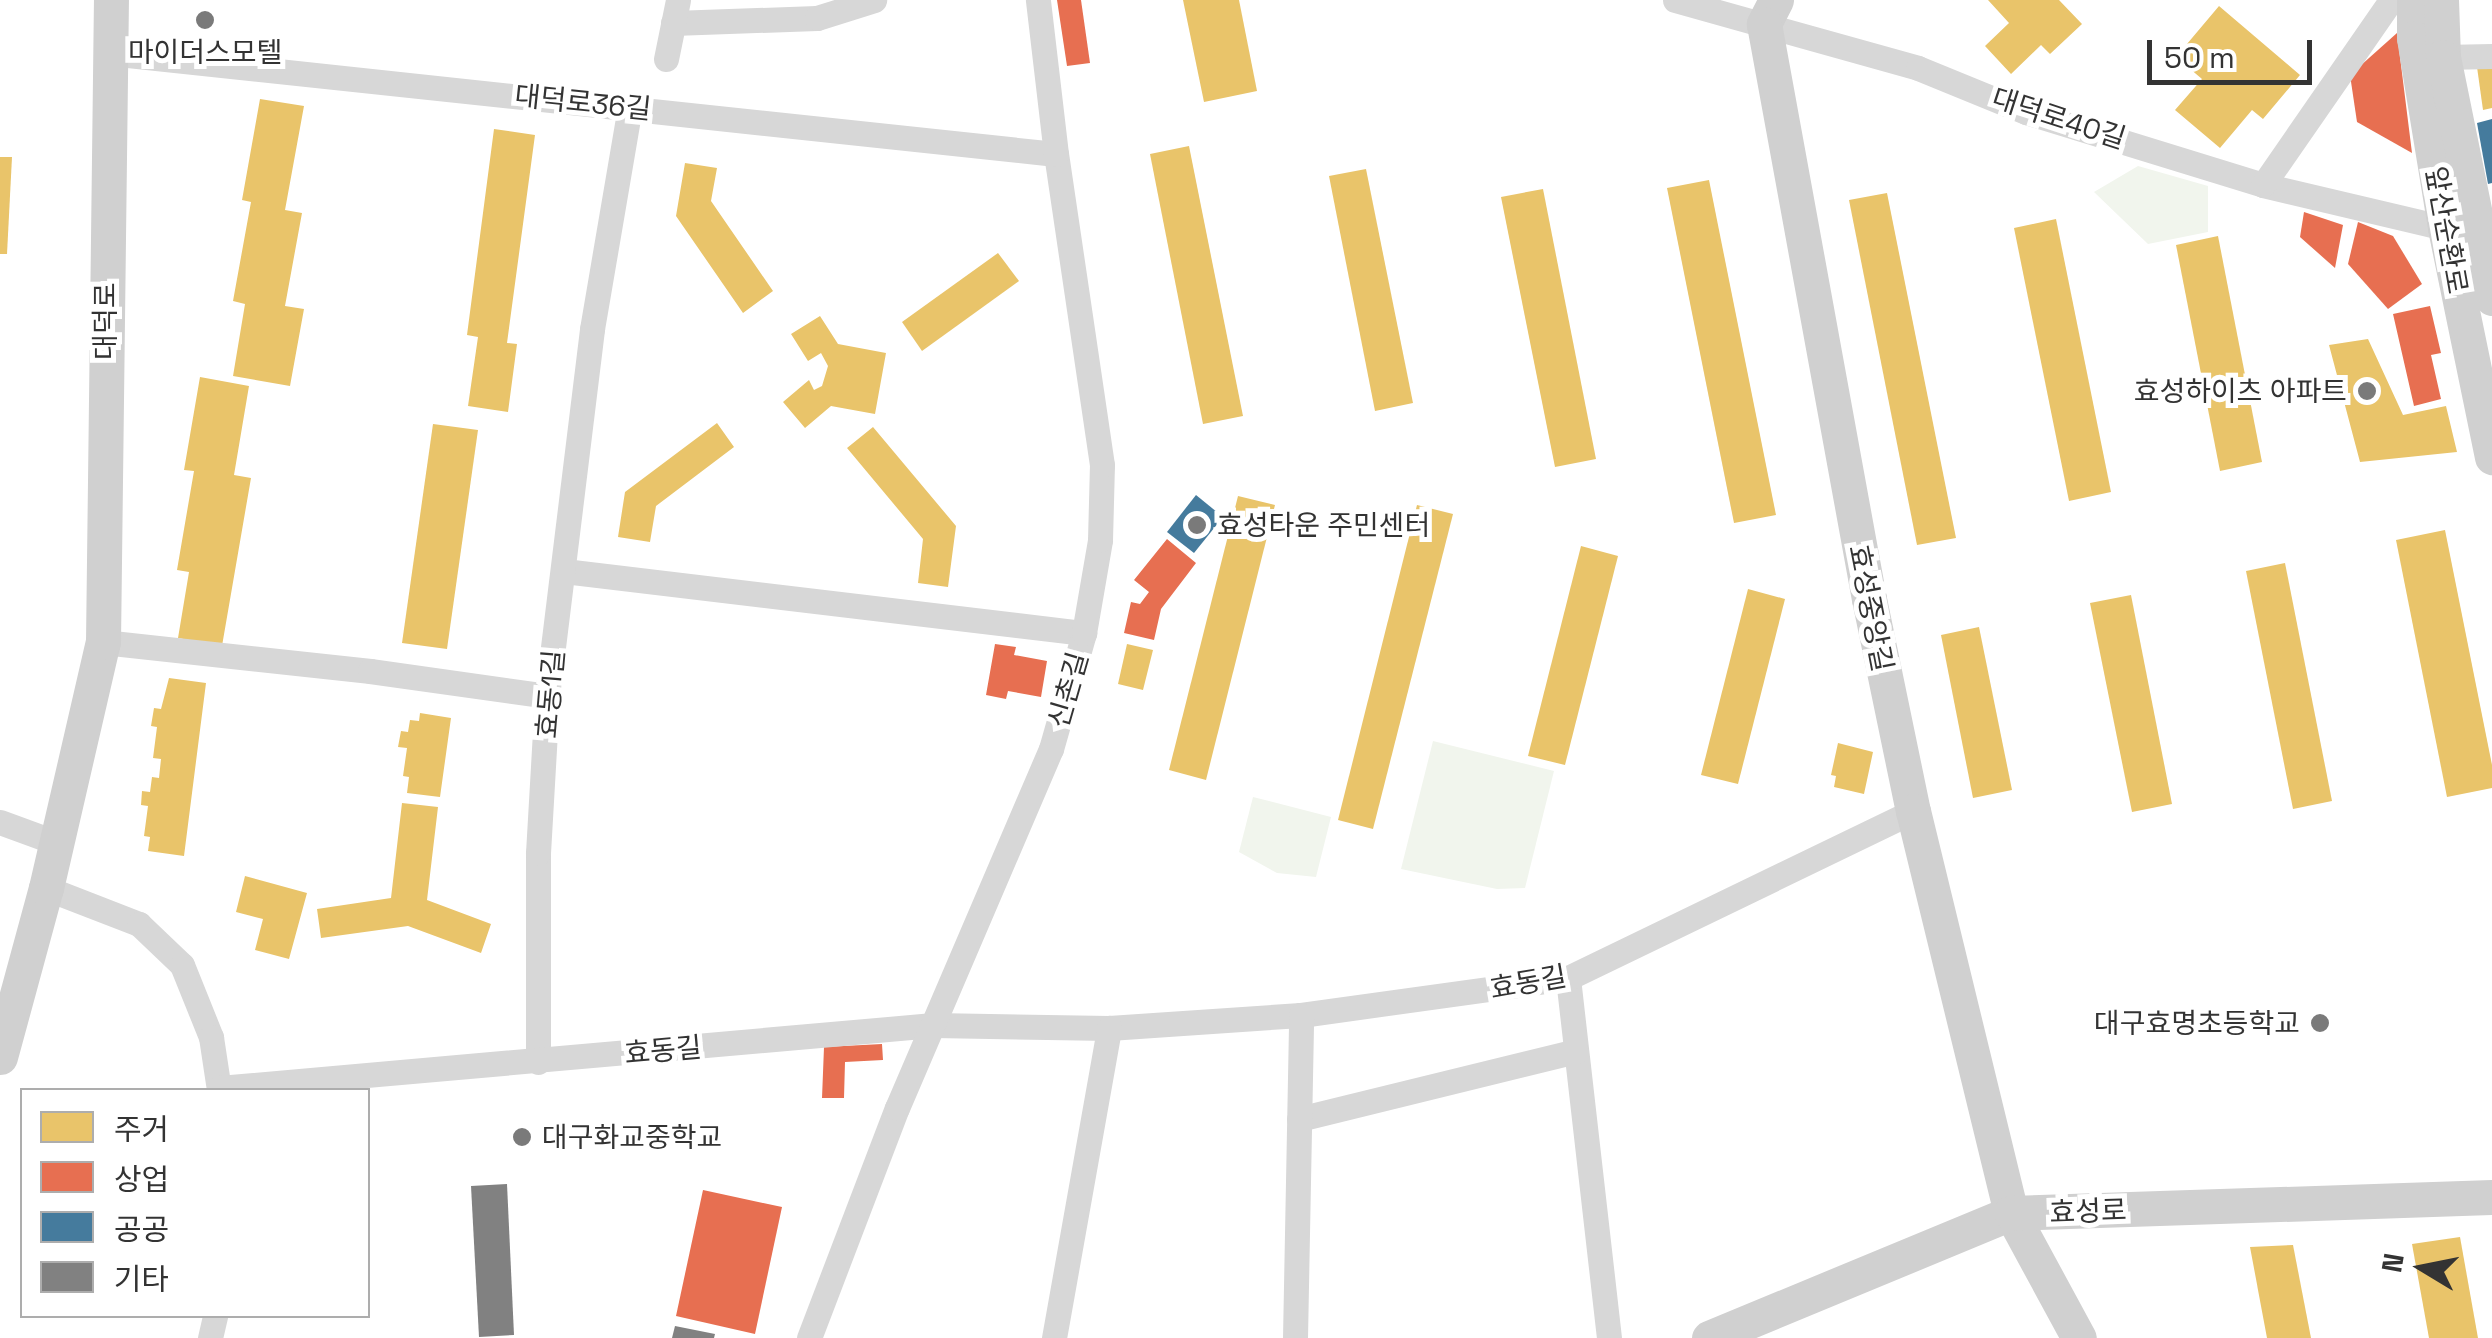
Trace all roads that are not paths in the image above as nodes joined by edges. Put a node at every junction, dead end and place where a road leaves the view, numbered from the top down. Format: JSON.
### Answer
{"nodes":[{"id":1,"x":111,"y":0,"type":"edge"},
{"id":2,"x":874,"y":0,"type":"edge"},
{"id":3,"x":1038,"y":0,"type":"edge"},
{"id":4,"x":1675,"y":0,"type":"edge"},
{"id":5,"x":2390,"y":0,"type":"edge"},
{"id":6,"x":2414,"y":0,"type":"edge"},
{"id":7,"x":2442,"y":0,"type":"edge"},
{"id":8,"x":676,"y":12,"type":"edge"},
{"id":9,"x":1770,"y":12,"type":"edge"},
{"id":10,"x":109,"y":53,"type":"junction"},
{"id":11,"x":2443,"y":56,"type":"junction"},
{"id":12,"x":2492,"y":56,"type":"edge"},
{"id":13,"x":666,"y":58,"type":"dead end"},
{"id":14,"x":630,"y":106,"type":"junction"},
{"id":15,"x":1056,"y":154,"type":"junction"},
{"id":16,"x":2263,"y":185,"type":"junction"},
{"id":17,"x":2445,"y":228,"type":"junction"},
{"id":18,"x":2492,"y":298,"type":"edge"},
{"id":19,"x":2492,"y":458,"type":"edge"},
{"id":20,"x":564,"y":571,"type":"junction"},
{"id":21,"x":1084,"y":633,"type":"junction"},
{"id":22,"x":103,"y":642,"type":"junction"},
{"id":23,"x":548,"y":696,"type":"junction"},
{"id":24,"x":1913,"y":811,"type":"junction"},
{"id":25,"x":0,"y":822,"type":"edge"},
{"id":26,"x":56,"y":843,"type":"junction"},
{"id":27,"x":46,"y":888,"type":"junction"},
{"id":28,"x":12,"y":966,"type":"edge"},
{"id":29,"x":1568,"y":978,"type":"junction"},
{"id":30,"x":1301,"y":1016,"type":"junction"},
{"id":31,"x":933,"y":1025,"type":"junction"},
{"id":32,"x":1108,"y":1028,"type":"junction"},
{"id":33,"x":1576,"y":1051,"type":"junction"},
{"id":34,"x":0,"y":1057,"type":"edge"},
{"id":35,"x":538,"y":1062,"type":"junction"},
{"id":36,"x":219,"y":1088,"type":"edge"},
{"id":37,"x":231,"y":1088,"type":"edge"},
{"id":38,"x":1299,"y":1118,"type":"junction"},
{"id":39,"x":2492,"y":1198,"type":"edge"},
{"id":40,"x":2011,"y":1213,"type":"junction"},
{"id":41,"x":809,"y":1338,"type":"edge"},
{"id":42,"x":1054,"y":1338,"type":"edge"},
{"id":43,"x":1295,"y":1338,"type":"edge"},
{"id":44,"x":1609,"y":1338,"type":"edge"},
{"id":45,"x":1709,"y":1338,"type":"edge"},
{"id":46,"x":2079,"y":1338,"type":"edge"}],
"edges":[{"from":1,"to":10,"type":"main road","name":"대덕로"},
{"from":2,"to":8,"type":"street"},
{"from":3,"to":15,"type":"street","name":"신촌길"},
{"from":4,"to":9,"type":"street","name":"대덕로40길"},
{"from":5,"to":16,"type":"street"},
{"from":6,"to":17,"type":"main road","name":"앞산순환로"},
{"from":7,"to":11,"type":"main road","name":"앞산순환로"},
{"from":8,"to":13,"type":"street"},
{"from":9,"to":16,"type":"street","name":"대덕로40길"},
{"from":9,"to":24,"type":"main road","name":"효성중앙길"},
{"from":10,"to":14,"type":"street","name":"대덕로36길"},
{"from":10,"to":22,"type":"main road","name":"대덕로"},
{"from":11,"to":12,"type":"street"},
{"from":11,"to":18,"type":"main road","name":"앞산순환로"},
{"from":14,"to":15,"type":"street","name":"대덕로36길"},
{"from":14,"to":20,"type":"street","name":"효동1길"},
{"from":15,"to":21,"type":"street","name":"신촌길"},
{"from":16,"to":17,"type":"street","name":"대덕로40길"},
{"from":17,"to":19,"type":"main road","name":"앞산순환로"},
{"from":20,"to":21,"type":"street"},
{"from":20,"to":23,"type":"street","name":"효동1길"},
{"from":21,"to":31,"type":"street","name":"신촌길"},
{"from":22,"to":23,"type":"street"},
{"from":22,"to":26,"type":"main road","name":"대덕로"},
{"from":23,"to":35,"type":"street","name":"효동1길"},
{"from":24,"to":29,"type":"street","name":"효동길"},
{"from":24,"to":40,"type":"main road","name":"효성중앙길"},
{"from":25,"to":26,"type":"street"},
{"from":26,"to":27,"type":"main road","name":"대덕로"},
{"from":27,"to":28,"type":"main road","name":"대덕로"},
{"from":27,"to":36,"type":"street"},
{"from":28,"to":34,"type":"main road","name":"대덕로"},
{"from":29,"to":30,"type":"street","name":"효동길"},
{"from":29,"to":33,"type":"street"},
{"from":30,"to":32,"type":"street","name":"효동길"},
{"from":30,"to":38,"type":"street"},
{"from":31,"to":32,"type":"street","name":"효동길"},
{"from":31,"to":35,"type":"street","name":"효동길"},
{"from":31,"to":41,"type":"street","name":"신촌길"},
{"from":32,"to":42,"type":"street"},
{"from":33,"to":38,"type":"street"},
{"from":33,"to":44,"type":"street"},
{"from":35,"to":37,"type":"street","name":"효동길"},
{"from":38,"to":43,"type":"street"},
{"from":39,"to":40,"type":"main road","name":"효성로"},
{"from":40,"to":45,"type":"main road","name":"효성로"},
{"from":40,"to":46,"type":"main road","name":"효성중앙길"}]}
